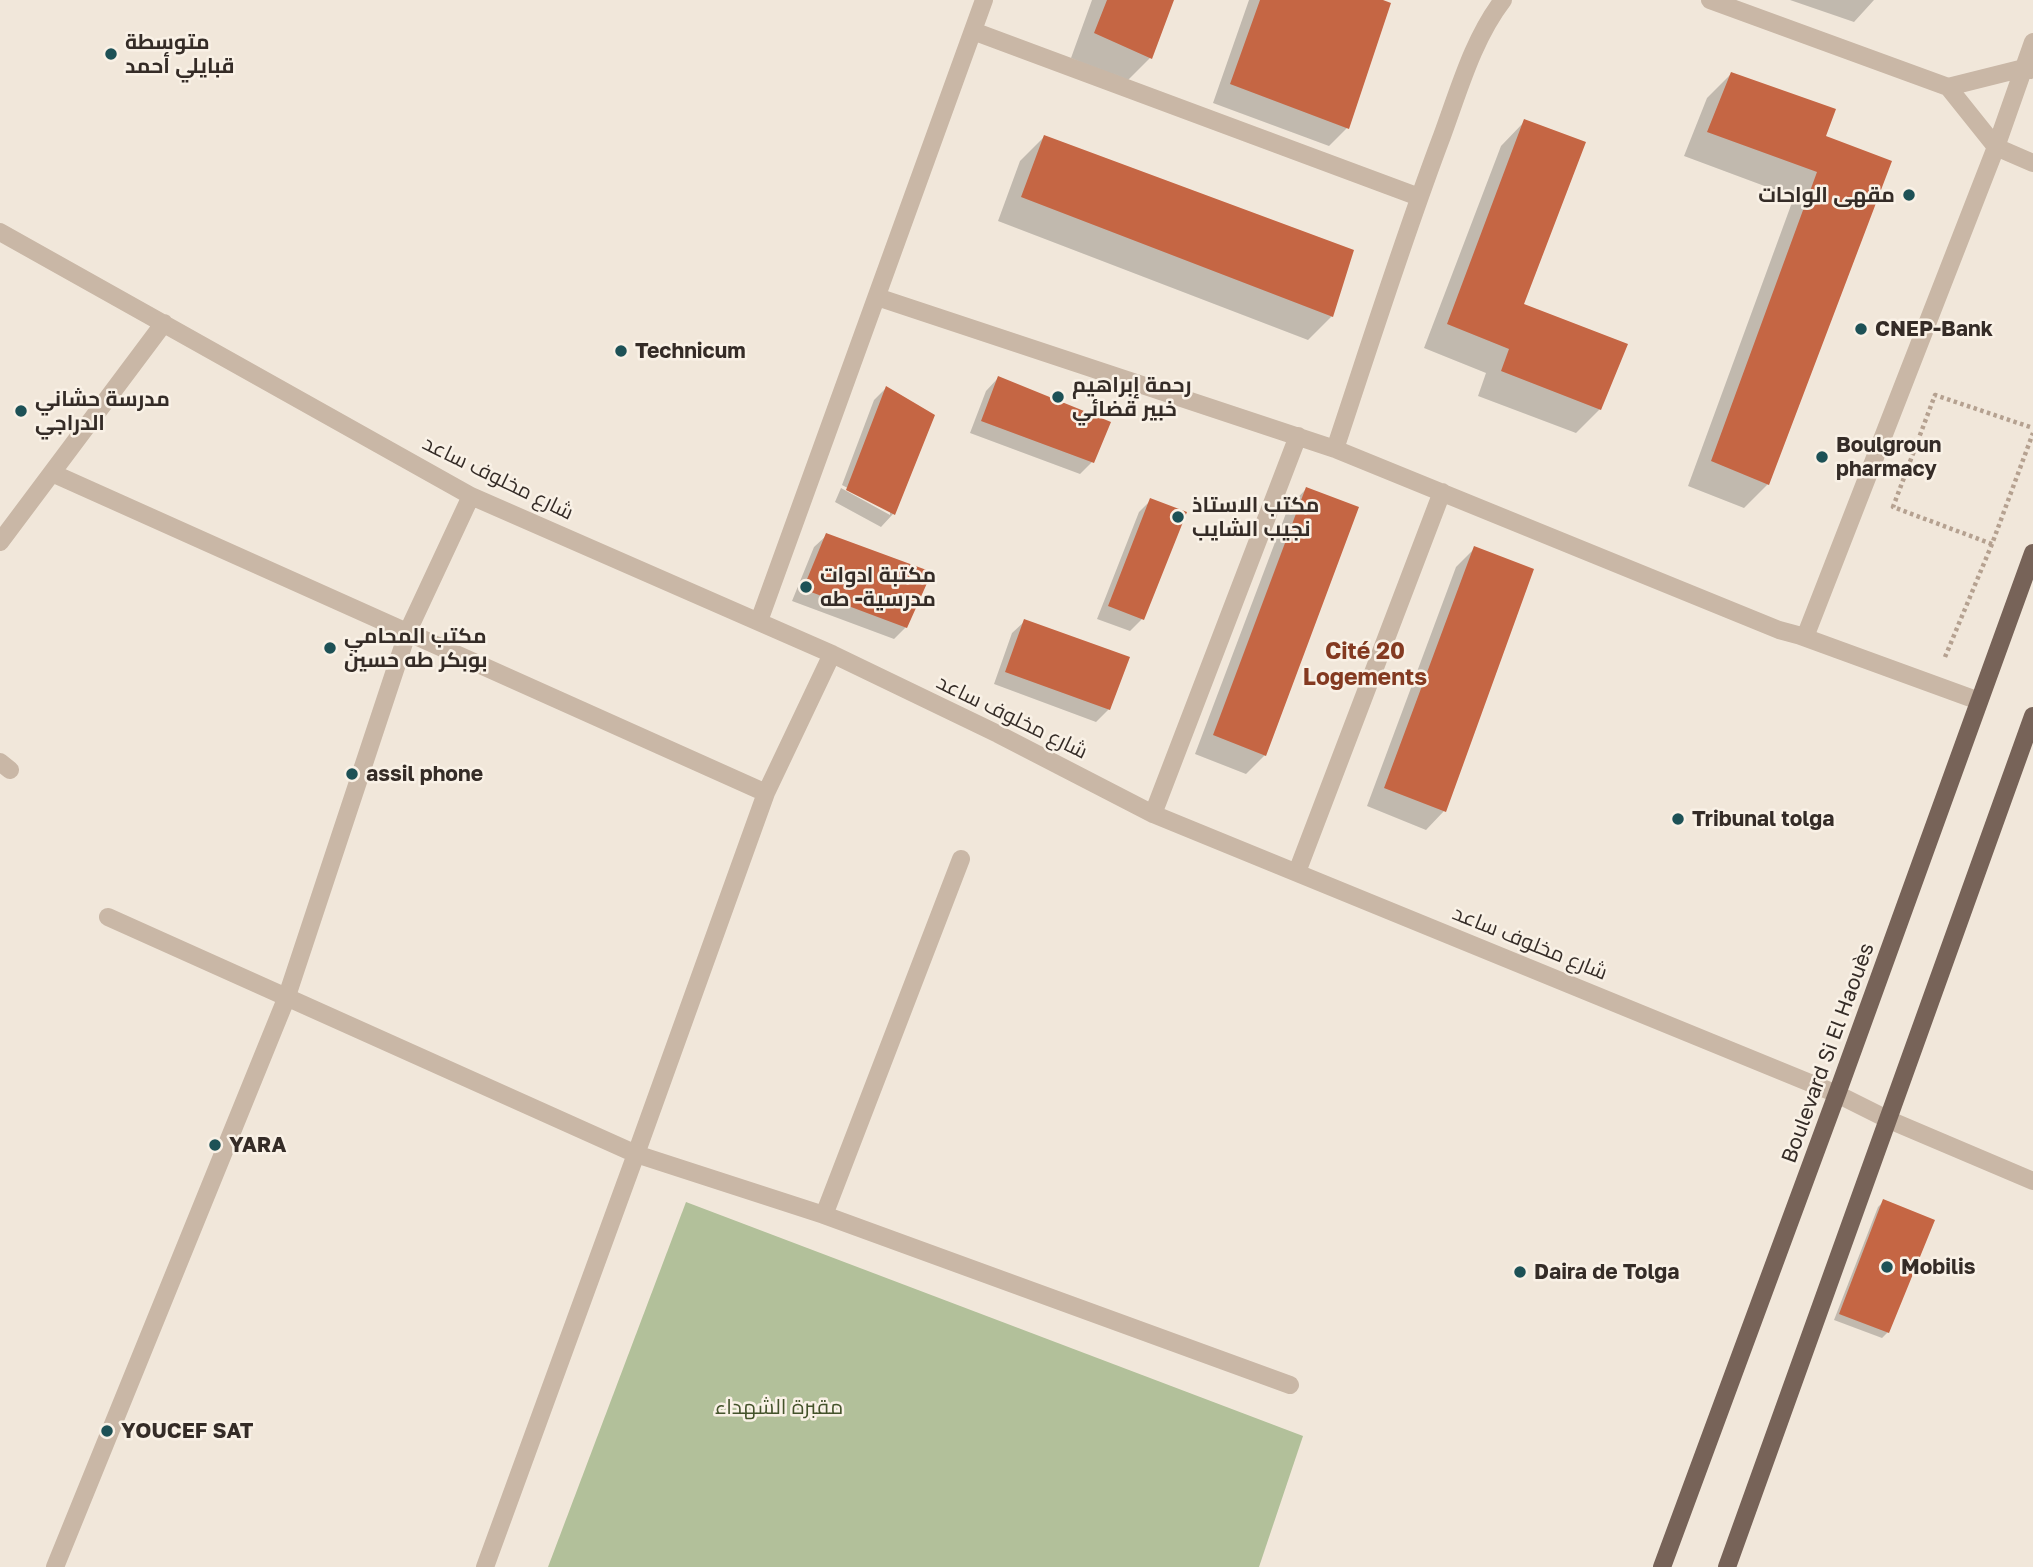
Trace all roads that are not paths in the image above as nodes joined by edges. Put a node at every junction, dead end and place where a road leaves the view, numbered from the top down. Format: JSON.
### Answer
{"nodes":[{"id":1,"x":984,"y":0,"type":"edge"},
{"id":2,"x":1503,"y":0,"type":"edge"},
{"id":3,"x":1710,"y":0,"type":"edge"},
{"id":4,"x":973,"y":31,"type":"junction"},
{"id":5,"x":2033,"y":42,"type":"edge"},
{"id":6,"x":2028,"y":70,"type":"edge"},
{"id":7,"x":1948,"y":87,"type":"junction"},
{"id":8,"x":1996,"y":147,"type":"junction"},
{"id":9,"x":2033,"y":163,"type":"edge"},
{"id":10,"x":1419,"y":197,"type":"junction"},
{"id":11,"x":0,"y":232,"type":"edge"},
{"id":12,"x":877,"y":297,"type":"junction"},
{"id":13,"x":164,"y":323,"type":"junction"},
{"id":14,"x":1298,"y":436,"type":"junction"},
{"id":15,"x":1335,"y":449,"type":"junction"},
{"id":16,"x":52,"y":473,"type":"junction"},
{"id":17,"x":1441,"y":492,"type":"junction"},
{"id":18,"x":471,"y":496,"type":"junction"},
{"id":19,"x":0,"y":542,"type":"edge"},
{"id":20,"x":2033,"y":553,"type":"edge"},
{"id":21,"x":759,"y":621,"type":"junction"},
{"id":22,"x":408,"y":631,"type":"junction"},
{"id":23,"x":1798,"y":635,"type":"junction"},
{"id":24,"x":832,"y":654,"type":"junction"},
{"id":25,"x":1979,"y":701,"type":"junction"},
{"id":26,"x":2033,"y":716,"type":"edge"},
{"id":27,"x":766,"y":793,"type":"junction"},
{"id":28,"x":1153,"y":814,"type":"junction"},
{"id":29,"x":961,"y":859,"type":"dead end"},
{"id":30,"x":1297,"y":872,"type":"junction"},
{"id":31,"x":107,"y":917,"type":"dead end"},
{"id":32,"x":286,"y":999,"type":"junction"},
{"id":33,"x":1837,"y":1094,"type":"junction"},
{"id":34,"x":1887,"y":1119,"type":"junction"},
{"id":35,"x":636,"y":1154,"type":"junction"},
{"id":36,"x":2033,"y":1181,"type":"edge"},
{"id":37,"x":824,"y":1215,"type":"junction"},
{"id":38,"x":1290,"y":1385,"type":"dead end"},
{"id":39,"x":1728,"y":1566,"type":"edge"},
{"id":40,"x":55,"y":1567,"type":"edge"},
{"id":41,"x":485,"y":1567,"type":"edge"},
{"id":42,"x":1662,"y":1567,"type":"edge"}],
"edges":[{"from":1,"to":4,"type":"street"},
{"from":2,"to":10,"type":"street"},
{"from":3,"to":7,"type":"street"},
{"from":4,"to":10,"type":"street"},
{"from":4,"to":12,"type":"street"},
{"from":5,"to":6,"type":"street"},
{"from":6,"to":7,"type":"street"},
{"from":6,"to":8,"type":"street"},
{"from":7,"to":8,"type":"street"},
{"from":8,"to":9,"type":"street"},
{"from":8,"to":23,"type":"street"},
{"from":10,"to":15,"type":"street"},
{"from":11,"to":13,"type":"street","name":"شارع مخلوف ساعد"},
{"from":12,"to":14,"type":"street"},
{"from":12,"to":21,"type":"street"},
{"from":13,"to":16,"type":"street"},
{"from":13,"to":18,"type":"street","name":"شارع مخلوف ساعد"},
{"from":14,"to":15,"type":"street"},
{"from":14,"to":28,"type":"street"},
{"from":15,"to":17,"type":"street"},
{"from":16,"to":19,"type":"street"},
{"from":16,"to":22,"type":"street"},
{"from":17,"to":23,"type":"street"},
{"from":17,"to":30,"type":"street"},
{"from":18,"to":21,"type":"street","name":"شارع مخلوف ساعد"},
{"from":18,"to":22,"type":"street"},
{"from":20,"to":25,"type":"main road","name":"Boulevard Si El Haouès"},
{"from":21,"to":24,"type":"street","name":"شارع مخلوف ساعد"},
{"from":22,"to":27,"type":"street"},
{"from":22,"to":32,"type":"street"},
{"from":23,"to":25,"type":"street"},
{"from":24,"to":27,"type":"street"},
{"from":24,"to":28,"type":"street","name":"شارع مخلوف ساعد"},
{"from":25,"to":33,"type":"main road","name":"Boulevard Si El Haouès"},
{"from":26,"to":34,"type":"main road"},
{"from":27,"to":35,"type":"street"},
{"from":28,"to":30,"type":"street","name":"شارع مخلوف ساعد"},
{"from":29,"to":37,"type":"street"},
{"from":30,"to":33,"type":"street","name":"شارع مخلوف ساعد"},
{"from":31,"to":32,"type":"street"},
{"from":32,"to":35,"type":"street"},
{"from":32,"to":40,"type":"street"},
{"from":33,"to":34,"type":"street","name":"شارع مخلوف ساعد"},
{"from":33,"to":42,"type":"main road","name":"Boulevard Si El Haouès"},
{"from":34,"to":36,"type":"street","name":"شارع مخلوف ساعد"},
{"from":34,"to":39,"type":"main road"},
{"from":35,"to":37,"type":"street"},
{"from":35,"to":41,"type":"street"},
{"from":37,"to":38,"type":"street"}]}
